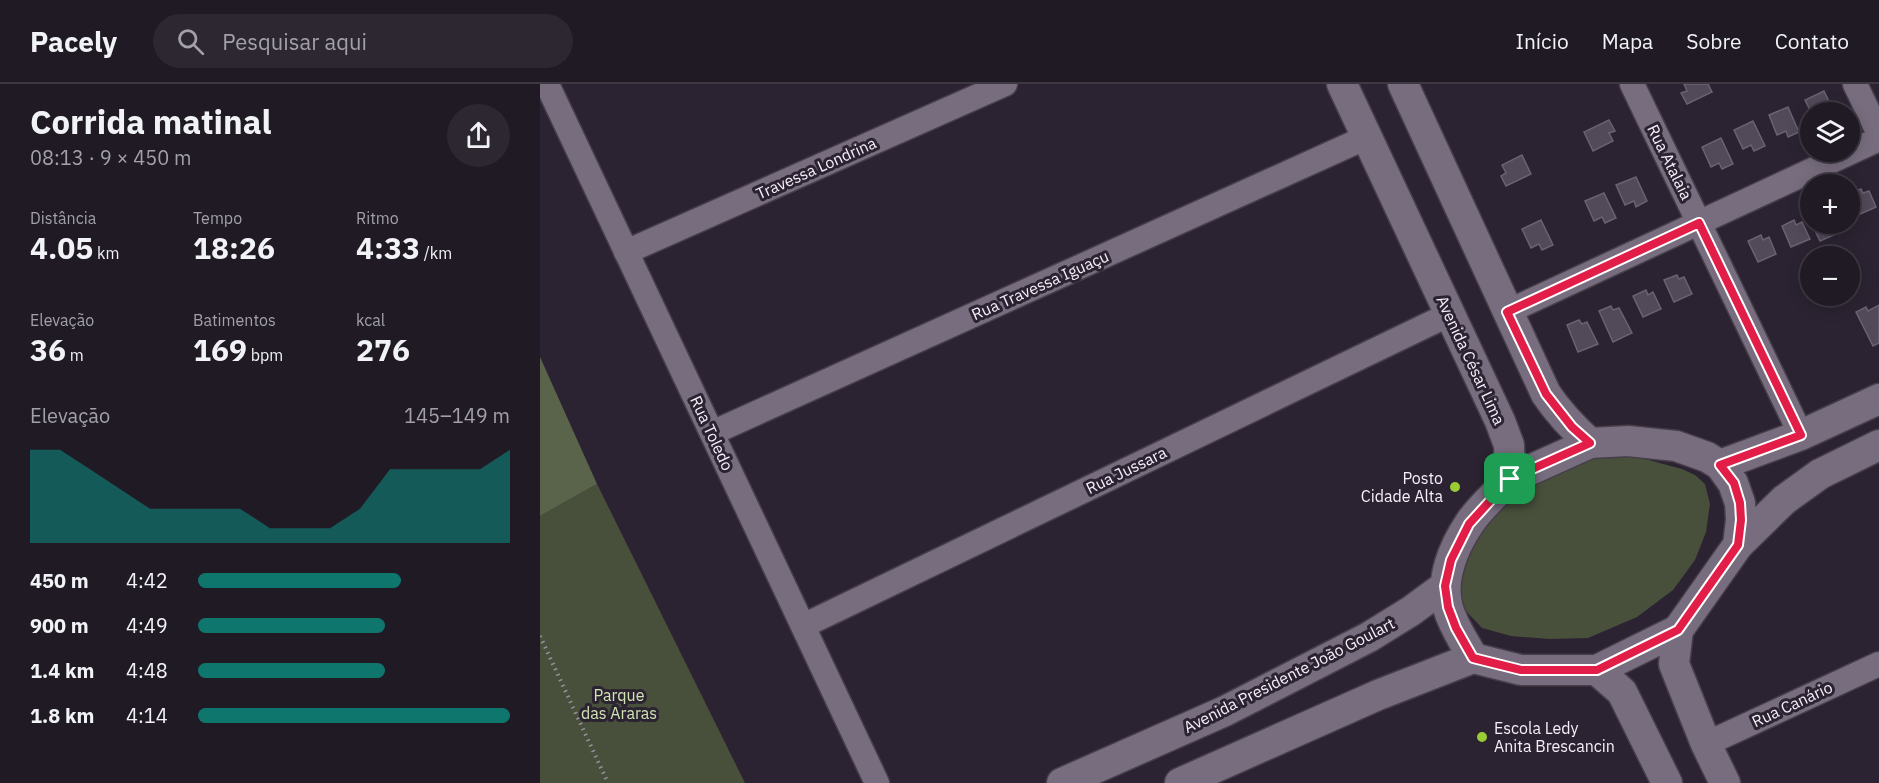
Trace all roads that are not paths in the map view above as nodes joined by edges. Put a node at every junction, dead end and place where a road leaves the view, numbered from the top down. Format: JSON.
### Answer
{"nodes":[{"id":1,"x":1005,"y":84,"type":"edge"},
{"id":2,"x":1342,"y":84,"type":"edge"},
{"id":3,"x":1403,"y":84,"type":"edge"},
{"id":4,"x":1632,"y":84,"type":"edge"},
{"id":5,"x":1855,"y":84,"type":"edge"},
{"id":6,"x":555,"y":87,"type":"edge"},
{"id":7,"x":1879,"y":134,"type":"edge"},
{"id":8,"x":1367,"y":137,"type":"junction"},
{"id":9,"x":1879,"y":139,"type":"edge"},
{"id":10,"x":1699,"y":223,"type":"junction"},
{"id":11,"x":626,"y":252,"type":"junction"},
{"id":12,"x":1507,"y":312,"type":"junction"},
{"id":13,"x":1450,"y":314,"type":"junction"},
{"id":14,"x":1879,"y":399,"type":"edge"},
{"id":15,"x":712,"y":434,"type":"junction"},
{"id":16,"x":1801,"y":435,"type":"junction"},
{"id":17,"x":1590,"y":443,"type":"junction"},
{"id":18,"x":1879,"y":445,"type":"edge"},
{"id":19,"x":1720,"y":465,"type":"junction"},
{"id":20,"x":1510,"y":479,"type":"junction"},
{"id":21,"x":1738,"y":545,"type":"junction"},
{"id":22,"x":1445,"y":586,"type":"junction"},
{"id":23,"x":803,"y":626,"type":"junction"},
{"id":24,"x":1678,"y":630,"type":"junction"},
{"id":25,"x":1473,"y":658,"type":"junction"},
{"id":26,"x":1879,"y":664,"type":"edge"},
{"id":27,"x":1597,"y":670,"type":"junction"},
{"id":28,"x":1706,"y":744,"type":"junction"},
{"id":29,"x":877,"y":783,"type":"edge"},
{"id":30,"x":1062,"y":783,"type":"edge"},
{"id":31,"x":1180,"y":783,"type":"edge"},
{"id":32,"x":1667,"y":783,"type":"edge"},
{"id":33,"x":1725,"y":783,"type":"edge"}],
"edges":[{"from":1,"to":11,"type":"street","name":"Travessa Londrina"},
{"from":2,"to":8,"type":"street","name":"Avenida César Lima"},
{"from":3,"to":12,"type":"street"},
{"from":4,"to":10,"type":"street","name":"Rua Atalaia"},
{"from":5,"to":7,"type":"street"},
{"from":6,"to":11,"type":"street","name":"Rua Toledo"},
{"from":8,"to":13,"type":"street","name":"Avenida César Lima"},
{"from":8,"to":15,"type":"street","name":"Rua Travessa Iguaçu"},
{"from":9,"to":10,"type":"street"},
{"from":10,"to":12,"type":"street"},
{"from":10,"to":16,"type":"street","name":"Rua Atalaia"},
{"from":11,"to":15,"type":"street","name":"Rua Toledo"},
{"from":12,"to":17,"type":"street"},
{"from":13,"to":20,"type":"street","name":"Avenida César Lima"},
{"from":13,"to":23,"type":"street","name":"Rua Jussara"},
{"from":14,"to":16,"type":"street"},
{"from":15,"to":23,"type":"street","name":"Rua Toledo"},
{"from":16,"to":19,"type":"street"},
{"from":17,"to":19,"type":"street"},
{"from":17,"to":20,"type":"street"},
{"from":18,"to":21,"type":"street"},
{"from":19,"to":21,"type":"street"},
{"from":20,"to":22,"type":"street"},
{"from":21,"to":24,"type":"street"},
{"from":22,"to":25,"type":"street"},
{"from":22,"to":30,"type":"street","name":"Avenida Presidente João Goulart"},
{"from":23,"to":29,"type":"street","name":"Rua Toledo"},
{"from":24,"to":27,"type":"street"},
{"from":24,"to":28,"type":"street"},
{"from":25,"to":27,"type":"street"},
{"from":25,"to":31,"type":"street"},
{"from":26,"to":28,"type":"street","name":"Rua Canário"},
{"from":27,"to":32,"type":"street"},
{"from":28,"to":33,"type":"street"}]}
